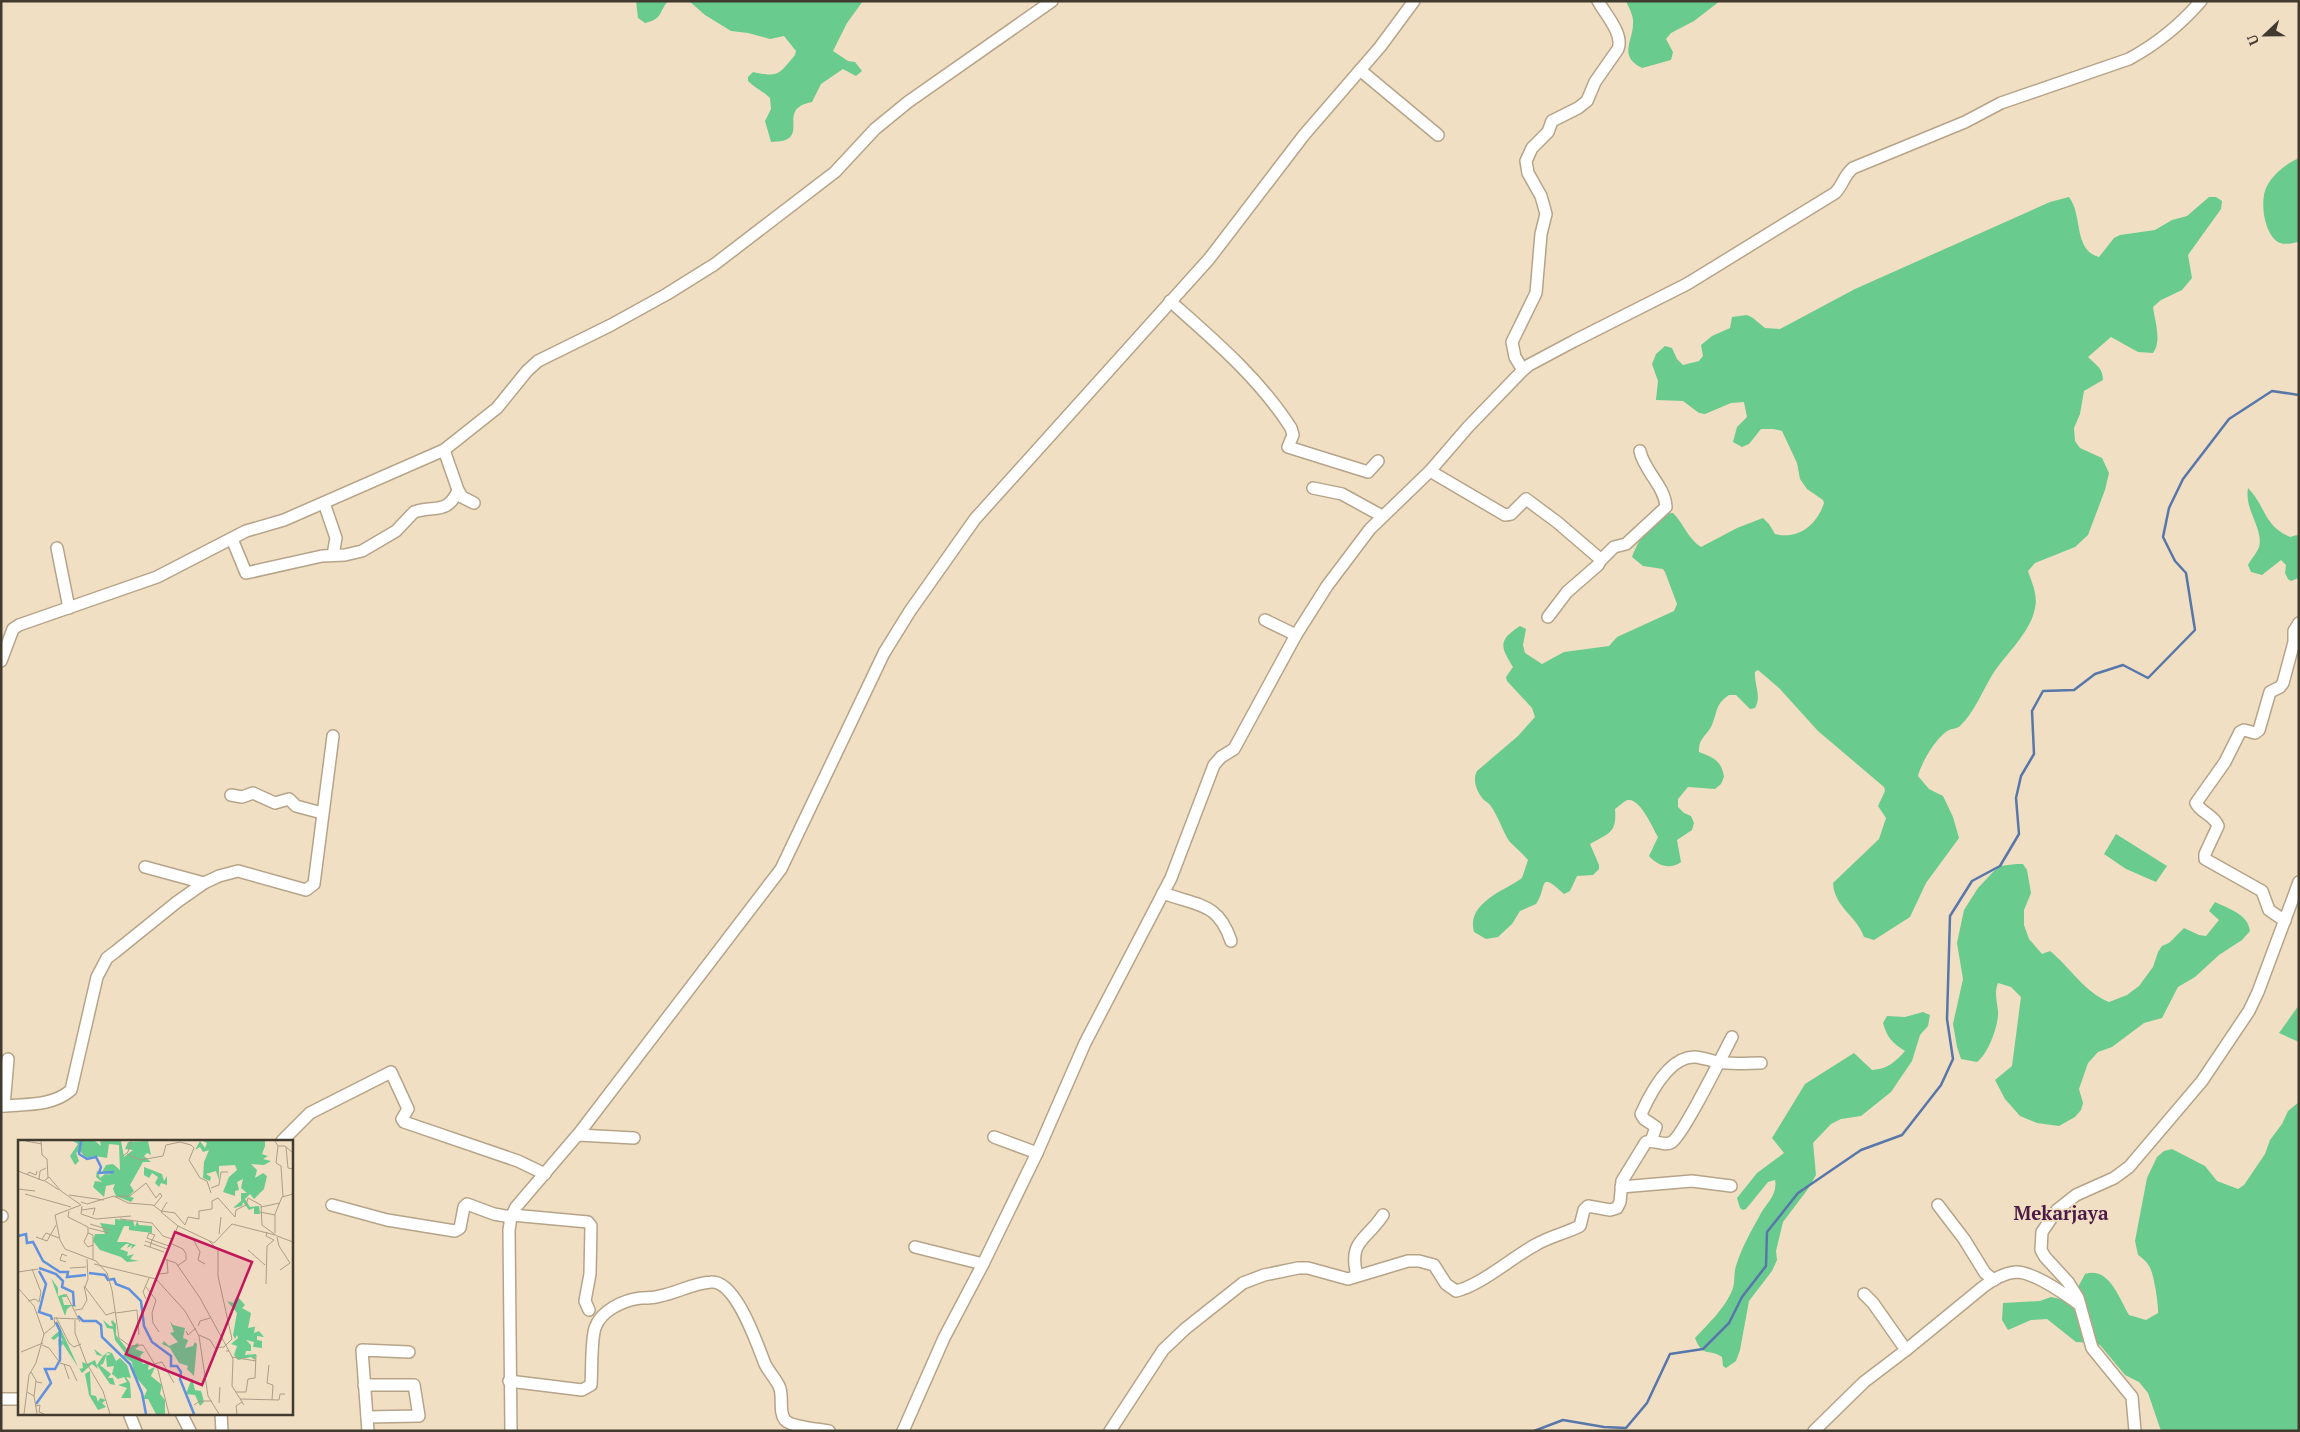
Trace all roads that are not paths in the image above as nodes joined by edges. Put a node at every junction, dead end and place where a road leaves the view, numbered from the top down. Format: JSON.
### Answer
{"nodes":[{"id":1,"x":1052,"y":1,"type":"edge"},
{"id":2,"x":1414,"y":1,"type":"edge"},
{"id":3,"x":1598,"y":1,"type":"edge"},
{"id":4,"x":2201,"y":1,"type":"edge"},
{"id":5,"x":1360,"y":70,"type":"junction"},
{"id":6,"x":1438,"y":135,"type":"dead end"},
{"id":7,"x":1170,"y":301,"type":"junction"},
{"id":8,"x":1523,"y":370,"type":"junction"},
{"id":9,"x":444,"y":450,"type":"junction"},
{"id":10,"x":1640,"y":451,"type":"dead end"},
{"id":11,"x":1378,"y":461,"type":"dead end"},
{"id":12,"x":1430,"y":471,"type":"junction"},
{"id":13,"x":1313,"y":488,"type":"dead end"},
{"id":14,"x":458,"y":491,"type":"junction"},
{"id":15,"x":324,"y":503,"type":"junction"},
{"id":16,"x":474,"y":503,"type":"dead end"},
{"id":17,"x":1382,"y":516,"type":"junction"},
{"id":18,"x":232,"y":538,"type":"junction"},
{"id":19,"x":57,"y":548,"type":"dead end"},
{"id":20,"x":332,"y":554,"type":"junction"},
{"id":21,"x":1600,"y":562,"type":"junction"},
{"id":22,"x":68,"y":608,"type":"junction"},
{"id":23,"x":1548,"y":617,"type":"dead end"},
{"id":24,"x":1264,"y":620,"type":"dead end"},
{"id":25,"x":2299,"y":623,"type":"edge"},
{"id":26,"x":14,"y":628,"type":"junction"},
{"id":27,"x":1,"y":633,"type":"edge"},
{"id":28,"x":1296,"y":634,"type":"junction"},
{"id":29,"x":1,"y":661,"type":"edge"},
{"id":30,"x":333,"y":736,"type":"dead end"},
{"id":31,"x":231,"y":795,"type":"dead end"},
{"id":32,"x":322,"y":813,"type":"junction"},
{"id":33,"x":145,"y":866,"type":"dead end"},
{"id":34,"x":2299,"y":882,"type":"edge"},
{"id":35,"x":204,"y":883,"type":"junction"},
{"id":36,"x":1163,"y":893,"type":"junction"},
{"id":37,"x":2285,"y":921,"type":"junction"},
{"id":38,"x":1231,"y":941,"type":"dead end"},
{"id":39,"x":1732,"y":1037,"type":"dead end"},
{"id":40,"x":8,"y":1059,"type":"dead end"},
{"id":41,"x":1718,"y":1062,"type":"junction"},
{"id":42,"x":1761,"y":1063,"type":"dead end"},
{"id":43,"x":3,"y":1106,"type":"edge"},
{"id":44,"x":578,"y":1135,"type":"junction"},
{"id":45,"x":994,"y":1137,"type":"dead end"},
{"id":46,"x":634,"y":1138,"type":"dead end"},
{"id":47,"x":283,"y":1140,"type":"edge"},
{"id":48,"x":1651,"y":1141,"type":"junction"},
{"id":49,"x":1037,"y":1153,"type":"junction"},
{"id":50,"x":546,"y":1174,"type":"junction"},
{"id":51,"x":1731,"y":1186,"type":"dead end"},
{"id":52,"x":1621,"y":1187,"type":"junction"},
{"id":53,"x":332,"y":1205,"type":"dead end"},
{"id":54,"x":1938,"y":1205,"type":"dead end"},
{"id":55,"x":1383,"y":1215,"type":"dead end"},
{"id":56,"x":512,"y":1216,"type":"junction"},
{"id":57,"x":915,"y":1248,"type":"dead end"},
{"id":58,"x":983,"y":1264,"type":"junction"},
{"id":59,"x":1357,"y":1276,"type":"junction"},
{"id":60,"x":1994,"y":1280,"type":"junction"},
{"id":61,"x":1864,"y":1294,"type":"dead end"},
{"id":62,"x":2081,"y":1306,"type":"junction"},
{"id":63,"x":589,"y":1310,"type":"dead end"},
{"id":64,"x":1906,"y":1350,"type":"junction"},
{"id":65,"x":409,"y":1352,"type":"dead end"},
{"id":66,"x":509,"y":1381,"type":"junction"},
{"id":67,"x":364,"y":1384,"type":"junction"},
{"id":68,"x":1,"y":1399,"type":"edge"},
{"id":69,"x":18,"y":1399,"type":"edge"},
{"id":70,"x":129,"y":1414,"type":"edge"},
{"id":71,"x":182,"y":1414,"type":"edge"},
{"id":72,"x":221,"y":1414,"type":"edge"},
{"id":73,"x":367,"y":1417,"type":"junction"},
{"id":74,"x":136,"y":1431,"type":"edge"},
{"id":75,"x":190,"y":1431,"type":"edge"},
{"id":76,"x":222,"y":1431,"type":"edge"},
{"id":77,"x":368,"y":1431,"type":"edge"},
{"id":78,"x":511,"y":1431,"type":"edge"},
{"id":79,"x":828,"y":1431,"type":"edge"},
{"id":80,"x":903,"y":1431,"type":"edge"},
{"id":81,"x":1110,"y":1431,"type":"edge"},
{"id":82,"x":1814,"y":1431,"type":"edge"},
{"id":83,"x":2135,"y":1431,"type":"edge"}],
"edges":[{"from":1,"to":9,"type":"street"},
{"from":2,"to":5,"type":"street"},
{"from":3,"to":8,"type":"street"},
{"from":4,"to":8,"type":"street"},
{"from":5,"to":6,"type":"street"},
{"from":5,"to":7,"type":"street"},
{"from":7,"to":11,"type":"street"},
{"from":7,"to":44,"type":"street"},
{"from":8,"to":12,"type":"street"},
{"from":9,"to":14,"type":"street"},
{"from":9,"to":15,"type":"street"},
{"from":10,"to":21,"type":"street"},
{"from":12,"to":17,"type":"street"},
{"from":12,"to":21,"type":"street"},
{"from":13,"to":17,"type":"street"},
{"from":14,"to":16,"type":"street"},
{"from":14,"to":20,"type":"street"},
{"from":15,"to":18,"type":"street"},
{"from":15,"to":20,"type":"street"},
{"from":17,"to":28,"type":"street"},
{"from":18,"to":20,"type":"street"},
{"from":18,"to":22,"type":"street"},
{"from":19,"to":22,"type":"street"},
{"from":21,"to":23,"type":"street"},
{"from":22,"to":26,"type":"street"},
{"from":24,"to":28,"type":"street"},
{"from":25,"to":37,"type":"street"},
{"from":26,"to":27,"type":"street"},
{"from":26,"to":29,"type":"street"},
{"from":28,"to":36,"type":"street"},
{"from":30,"to":32,"type":"street"},
{"from":31,"to":32,"type":"street"},
{"from":32,"to":35,"type":"street"},
{"from":33,"to":35,"type":"street"},
{"from":34,"to":37,"type":"street"},
{"from":35,"to":43,"type":"street"},
{"from":36,"to":38,"type":"street"},
{"from":36,"to":49,"type":"street"},
{"from":37,"to":62,"type":"street"},
{"from":39,"to":41,"type":"street"},
{"from":40,"to":43,"type":"street"},
{"from":41,"to":42,"type":"street"},
{"from":41,"to":48,"type":"street"},
{"from":41,"to":48,"type":"street"},
{"from":44,"to":46,"type":"street"},
{"from":44,"to":50,"type":"street"},
{"from":45,"to":49,"type":"street"},
{"from":47,"to":50,"type":"street"},
{"from":48,"to":52,"type":"street"},
{"from":49,"to":58,"type":"street"},
{"from":50,"to":56,"type":"street"},
{"from":51,"to":52,"type":"street"},
{"from":52,"to":59,"type":"street"},
{"from":53,"to":56,"type":"street"},
{"from":54,"to":60,"type":"street"},
{"from":55,"to":59,"type":"street"},
{"from":56,"to":63,"type":"street"},
{"from":56,"to":66,"type":"street"},
{"from":57,"to":58,"type":"street"},
{"from":58,"to":80,"type":"street"},
{"from":59,"to":81,"type":"street"},
{"from":60,"to":62,"type":"street"},
{"from":60,"to":64,"type":"street"},
{"from":61,"to":64,"type":"street"},
{"from":62,"to":83,"type":"street"},
{"from":64,"to":82,"type":"street"},
{"from":65,"to":67,"type":"street"},
{"from":66,"to":78,"type":"street"},
{"from":66,"to":79,"type":"street"},
{"from":67,"to":73,"type":"street"},
{"from":67,"to":73,"type":"street"},
{"from":68,"to":69,"type":"street"},
{"from":70,"to":74,"type":"street"},
{"from":71,"to":75,"type":"street"},
{"from":72,"to":76,"type":"street"},
{"from":73,"to":77,"type":"street"}]}
